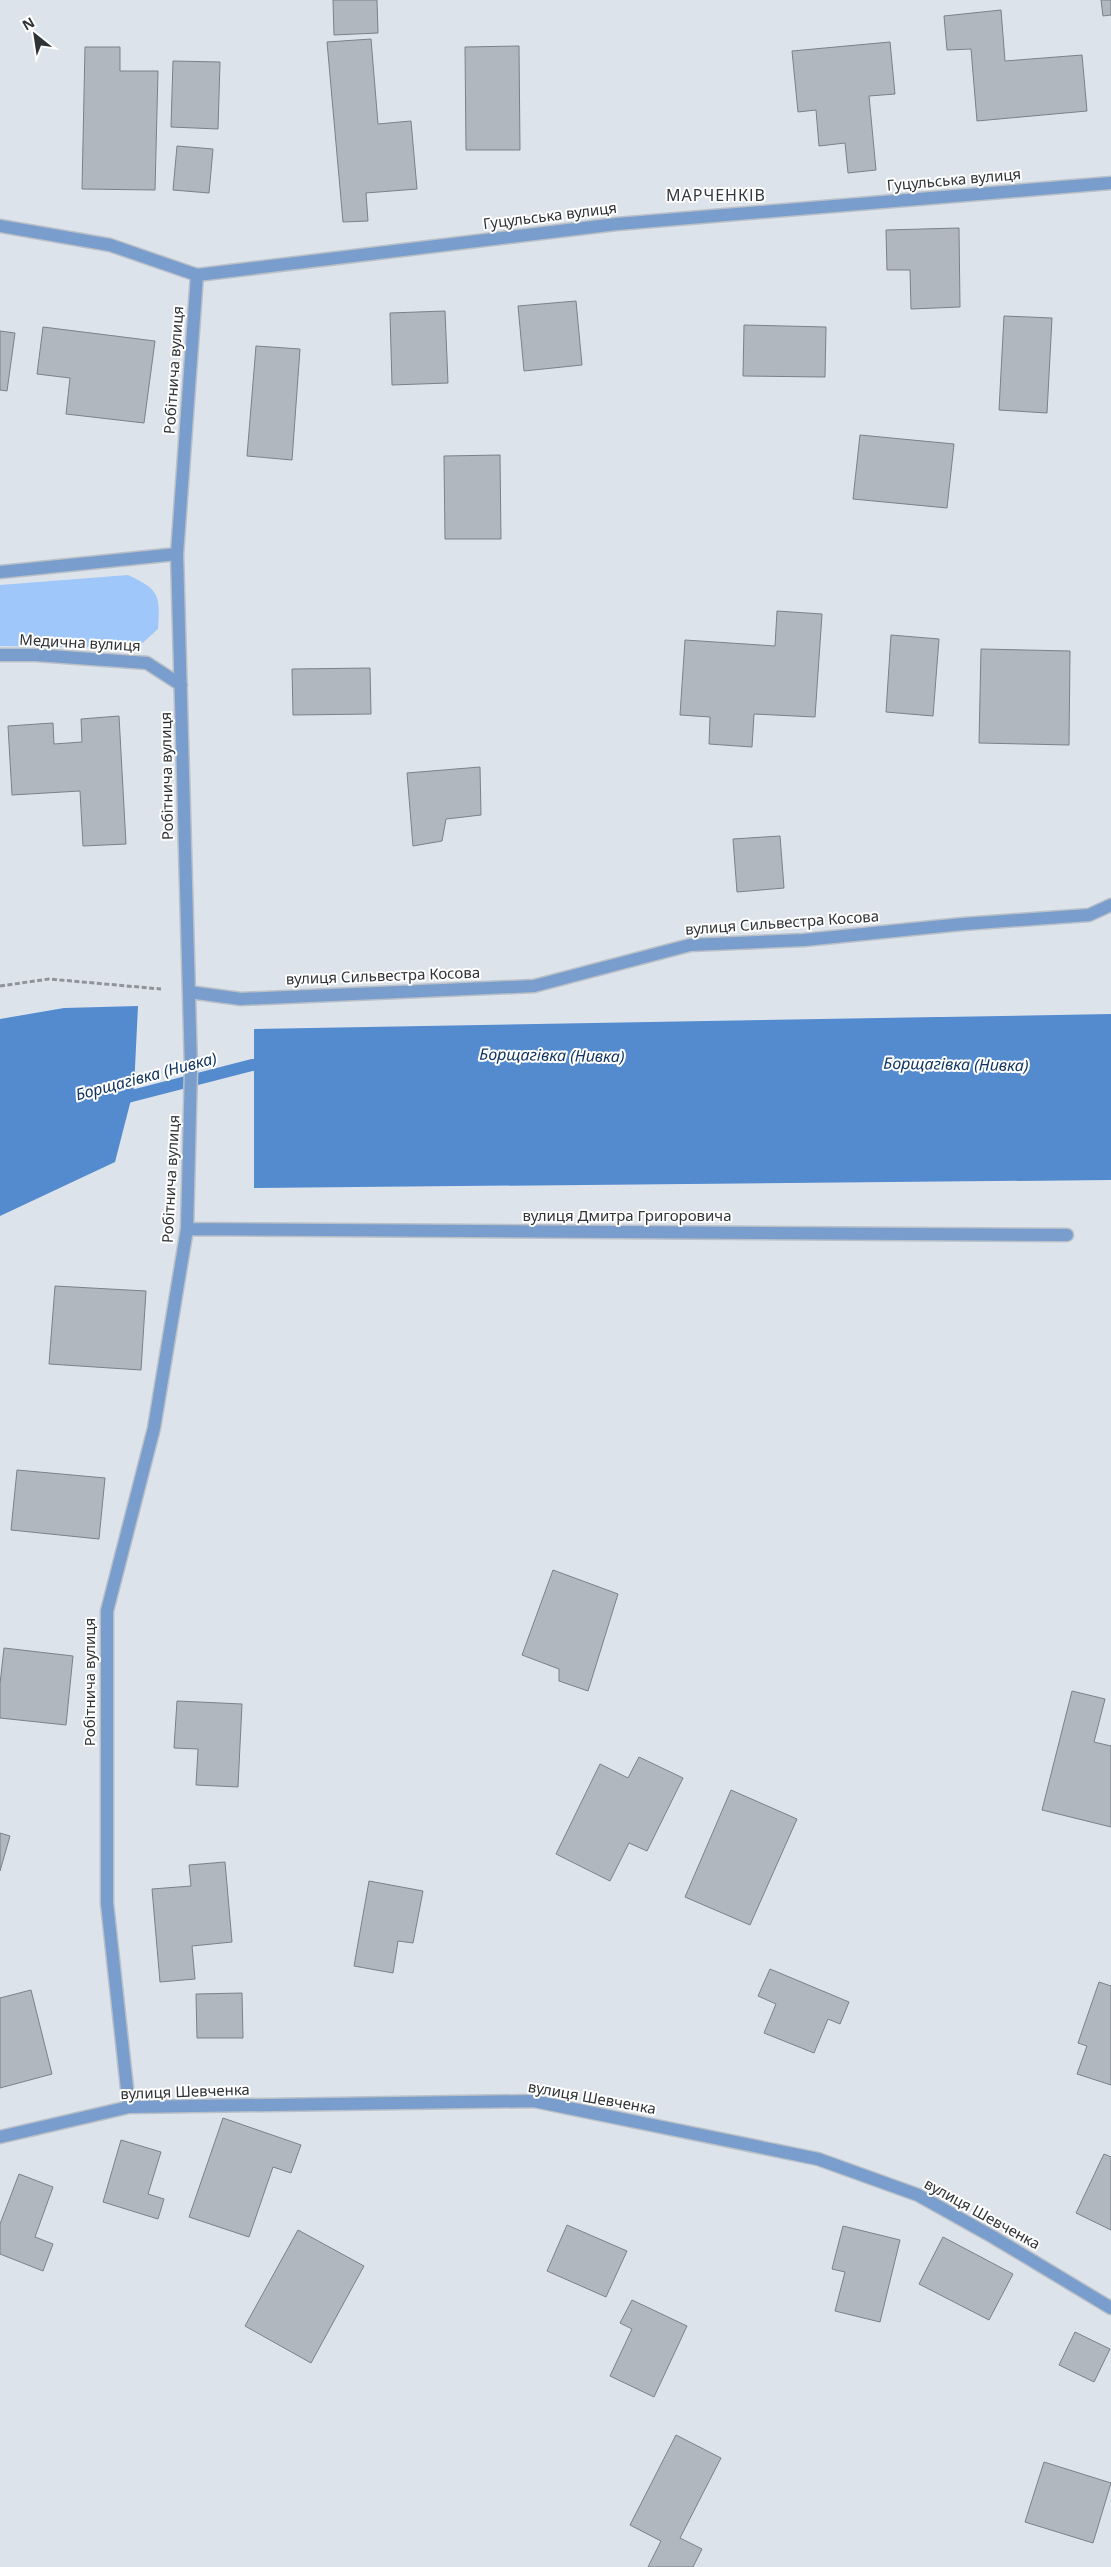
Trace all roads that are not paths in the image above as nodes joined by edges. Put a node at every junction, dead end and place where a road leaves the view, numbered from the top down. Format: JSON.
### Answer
{"nodes":[{"id":1,"x":1111,"y":183,"type":"edge"},
{"id":2,"x":0,"y":226,"type":"edge"},
{"id":3,"x":197,"y":275,"type":"junction"},
{"id":4,"x":177,"y":554,"type":"junction"},
{"id":5,"x":0,"y":572,"type":"edge"},
{"id":6,"x":0,"y":655,"type":"edge"},
{"id":7,"x":181,"y":685,"type":"junction"},
{"id":8,"x":1111,"y":905,"type":"edge"},
{"id":9,"x":189,"y":992,"type":"junction"},
{"id":10,"x":187,"y":1229,"type":"junction"},
{"id":11,"x":1067,"y":1236,"type":"dead end"},
{"id":12,"x":129,"y":2107,"type":"junction"},
{"id":13,"x":0,"y":2137,"type":"edge"},
{"id":14,"x":1111,"y":2308,"type":"edge"}],
"edges":[{"from":1,"to":3,"type":"street","name":"Гуцульська вулиця"},
{"from":2,"to":3,"type":"street","name":"Гуцульська вулиця"},
{"from":3,"to":4,"type":"street","name":"Робітнича вулиця"},
{"from":4,"to":5,"type":"street"},
{"from":4,"to":7,"type":"street","name":"Робітнича вулиця"},
{"from":6,"to":7,"type":"street","name":"Медична вулиця"},
{"from":7,"to":9,"type":"street","name":"Робітнича вулиця"},
{"from":8,"to":9,"type":"street","name":"вулиця Сильвестра Косова"},
{"from":9,"to":10,"type":"street","name":"Робітнича вулиця"},
{"from":10,"to":11,"type":"street","name":"вулиця Дмитра Григоровича"},
{"from":10,"to":12,"type":"street","name":"Робітнича вулиця"},
{"from":12,"to":13,"type":"street","name":"вулиця Шевченка"},
{"from":12,"to":14,"type":"street","name":"вулиця Шевченка"}]}
